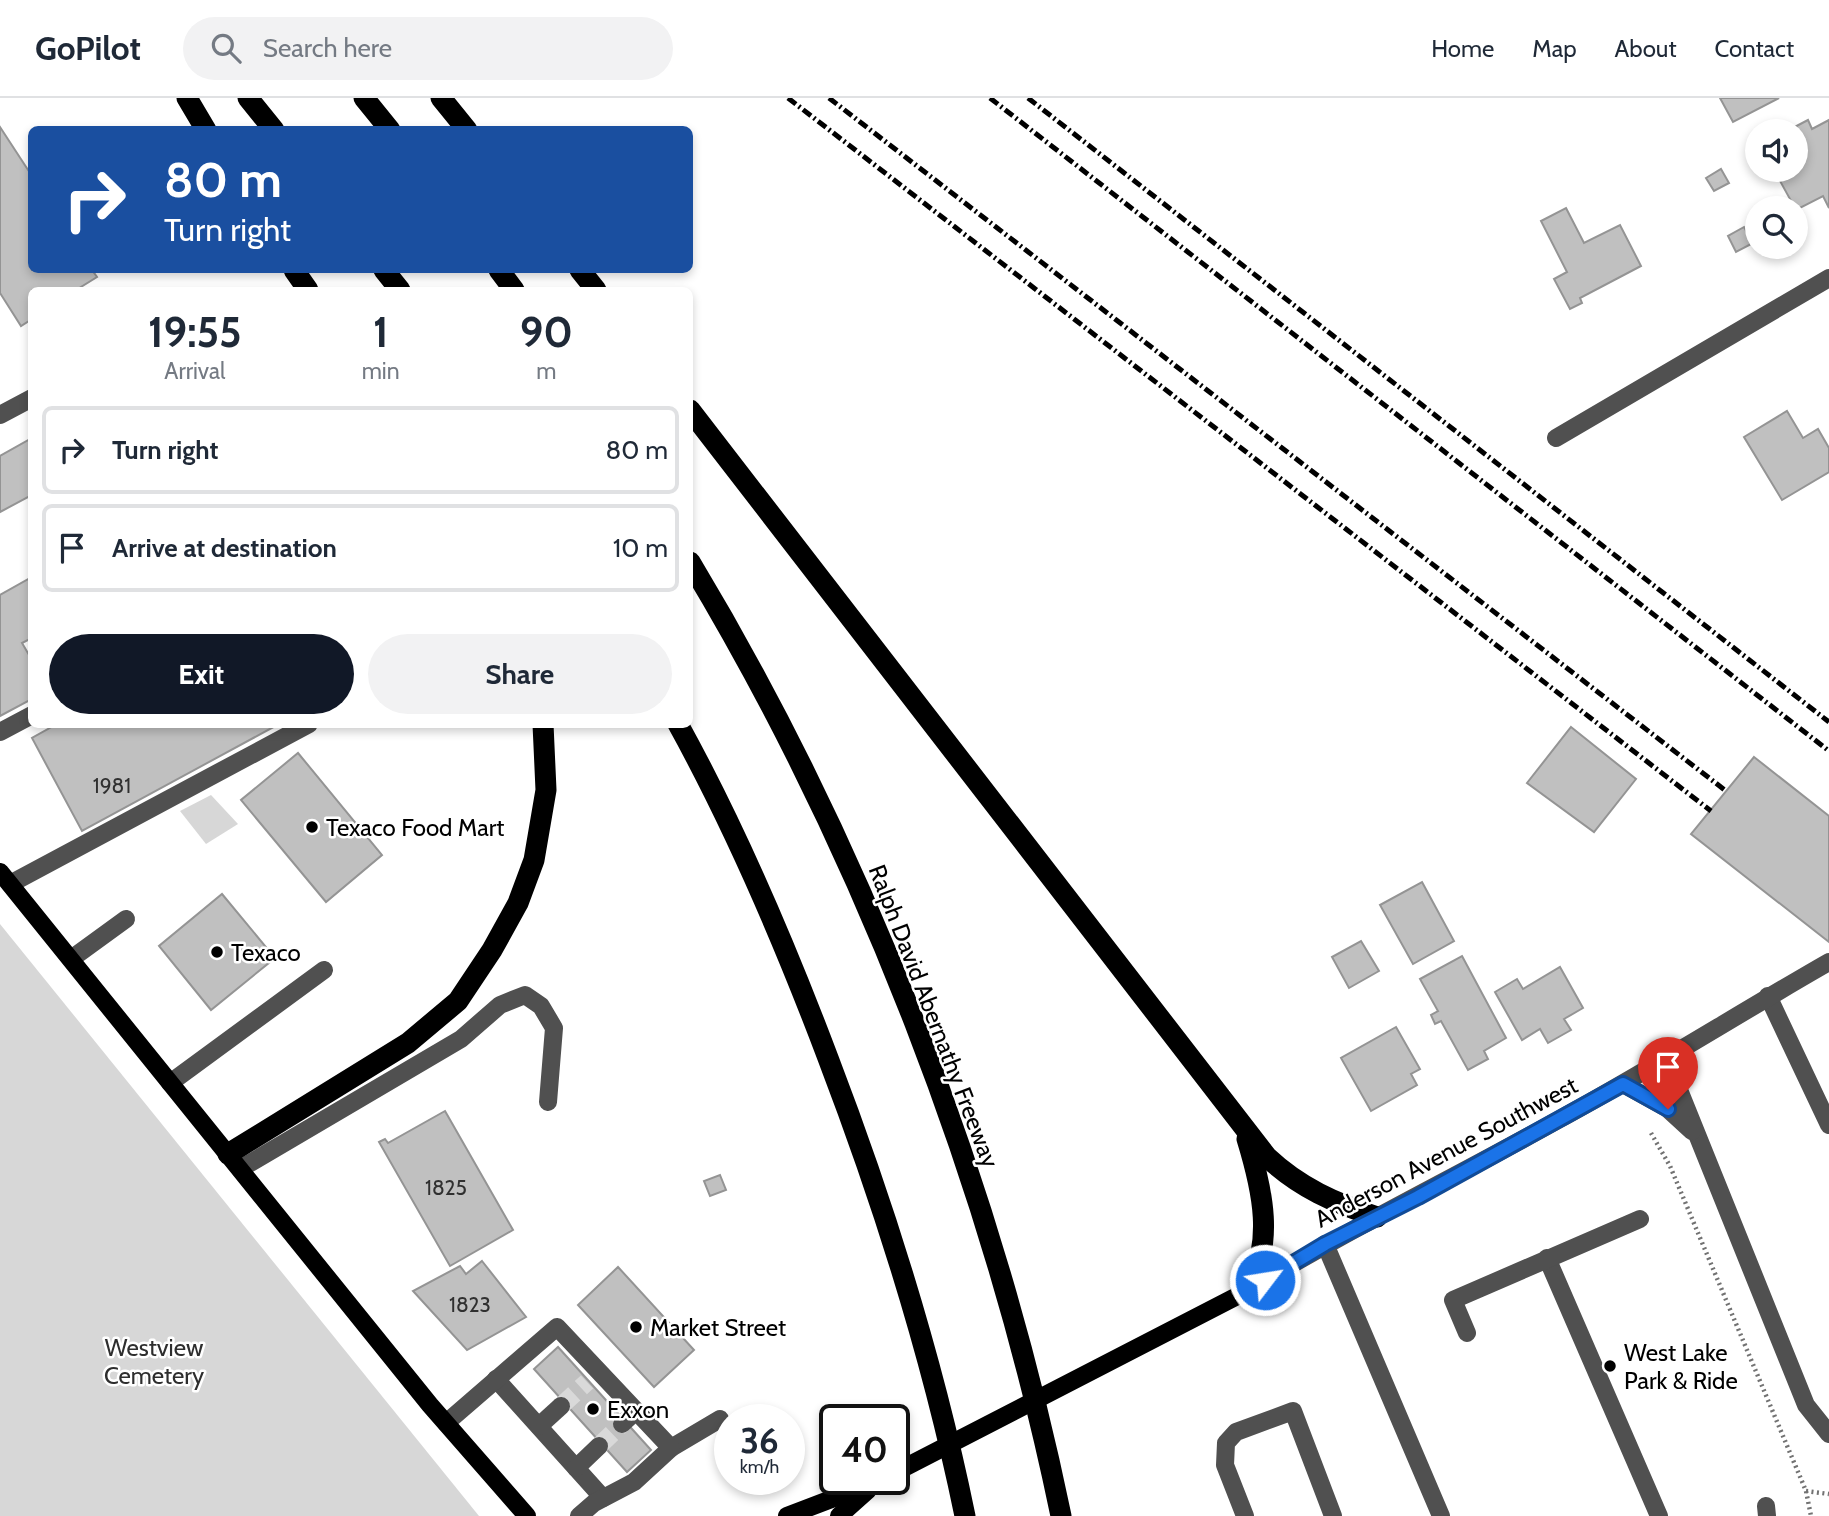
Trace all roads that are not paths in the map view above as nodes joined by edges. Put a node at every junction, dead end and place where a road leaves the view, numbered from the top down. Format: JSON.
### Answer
{"nodes":[{"id":1,"x":187,"y":98,"type":"edge"},
{"id":2,"x":248,"y":98,"type":"edge"},
{"id":3,"x":364,"y":98,"type":"edge"},
{"id":4,"x":441,"y":98,"type":"edge"},
{"id":5,"x":204,"y":126,"type":"edge"},
{"id":6,"x":271,"y":126,"type":"edge"},
{"id":7,"x":387,"y":126,"type":"edge"},
{"id":8,"x":464,"y":126,"type":"edge"},
{"id":9,"x":386,"y":273,"type":"edge"},
{"id":10,"x":582,"y":273,"type":"edge"},
{"id":11,"x":1829,"y":278,"type":"edge"},
{"id":12,"x":398,"y":287,"type":"edge"},
{"id":13,"x":594,"y":287,"type":"edge"},
{"id":14,"x":28,"y":400,"type":"edge"},
{"id":15,"x":693,"y":414,"type":"edge"},
{"id":16,"x":0,"y":415,"type":"edge"},
{"id":17,"x":1556,"y":438,"type":"dead end"},
{"id":18,"x":693,"y":568,"type":"edge"},
{"id":19,"x":28,"y":717,"type":"edge"},
{"id":20,"x":301,"y":728,"type":"edge"},
{"id":21,"x":543,"y":728,"type":"edge"},
{"id":22,"x":680,"y":728,"type":"edge"},
{"id":23,"x":0,"y":732,"type":"edge"},
{"id":24,"x":5,"y":878,"type":"edge"},
{"id":25,"x":126,"y":919,"type":"dead end"},
{"id":26,"x":71,"y":959,"type":"junction"},
{"id":27,"x":1829,"y":962,"type":"edge"},
{"id":28,"x":324,"y":970,"type":"dead end"},
{"id":29,"x":1769,"y":996,"type":"junction"},
{"id":30,"x":1667,"y":1060,"type":"junction"},
{"id":31,"x":170,"y":1083,"type":"junction"},
{"id":32,"x":1623,"y":1084,"type":"junction"},
{"id":33,"x":548,"y":1102,"type":"dead end"},
{"id":34,"x":1829,"y":1125,"type":"edge"},
{"id":35,"x":1244,"y":1127,"type":"junction"},
{"id":36,"x":1698,"y":1136,"type":"junction"},
{"id":37,"x":234,"y":1161,"type":"junction"},
{"id":38,"x":1377,"y":1217,"type":"junction"},
{"id":39,"x":1640,"y":1219,"type":"dead end"},
{"id":40,"x":1325,"y":1244,"type":"junction"},
{"id":41,"x":1547,"y":1258,"type":"junction"},
{"id":42,"x":1245,"y":1292,"type":"junction"},
{"id":43,"x":1467,"y":1334,"type":"dead end"},
{"id":44,"x":496,"y":1379,"type":"junction"},
{"id":45,"x":561,"y":1406,"type":"tunnel mouth"},
{"id":46,"x":636,"y":1411,"type":"junction"},
{"id":47,"x":446,"y":1423,"type":"junction"},
{"id":48,"x":714,"y":1423,"type":"edge"},
{"id":49,"x":622,"y":1424,"type":"tunnel mouth"},
{"id":50,"x":539,"y":1426,"type":"junction"},
{"id":51,"x":1829,"y":1434,"type":"edge"},
{"id":52,"x":599,"y":1446,"type":"tunnel mouth"},
{"id":53,"x":671,"y":1448,"type":"junction"},
{"id":54,"x":910,"y":1465,"type":"edge"},
{"id":55,"x":576,"y":1468,"type":"junction"},
{"id":56,"x":843,"y":1495,"type":"edge"},
{"id":57,"x":864,"y":1495,"type":"edge"},
{"id":58,"x":603,"y":1498,"type":"junction"},
{"id":59,"x":527,"y":1516,"type":"edge"},
{"id":60,"x":579,"y":1516,"type":"edge"},
{"id":61,"x":787,"y":1516,"type":"edge"},
{"id":62,"x":839,"y":1516,"type":"edge"},
{"id":63,"x":965,"y":1516,"type":"edge"},
{"id":64,"x":1062,"y":1516,"type":"edge"},
{"id":65,"x":1245,"y":1516,"type":"edge"},
{"id":66,"x":1333,"y":1516,"type":"edge"},
{"id":67,"x":1441,"y":1516,"type":"edge"},
{"id":68,"x":1659,"y":1516,"type":"edge"}],
"edges":[{"from":1,"to":5,"type":"highway"},
{"from":2,"to":6,"type":"highway"},
{"from":3,"to":7,"type":"highway"},
{"from":4,"to":8,"type":"highway"},
{"from":9,"to":12,"type":"highway"},
{"from":10,"to":13,"type":"highway"},
{"from":11,"to":17,"type":"street"},
{"from":14,"to":16,"type":"street"},
{"from":15,"to":35,"type":"highway"},
{"from":18,"to":64,"type":"highway","name":"Ralph David Abernathy Freeway"},
{"from":19,"to":23,"type":"street"},
{"from":20,"to":24,"type":"street"},
{"from":21,"to":37,"type":"highway"},
{"from":22,"to":63,"type":"highway"},
{"from":24,"to":26,"type":"main road"},
{"from":25,"to":26,"type":"street"},
{"from":26,"to":31,"type":"main road"},
{"from":27,"to":29,"type":"street","name":"Anderson Avenue Southwest"},
{"from":28,"to":31,"type":"street"},
{"from":29,"to":30,"type":"street","name":"Anderson Avenue Southwest"},
{"from":29,"to":34,"type":"street"},
{"from":30,"to":32,"type":"street","name":"Anderson Avenue Southwest"},
{"from":30,"to":36,"type":"street"},
{"from":31,"to":37,"type":"main road"},
{"from":32,"to":36,"type":"street"},
{"from":32,"to":38,"type":"street","name":"Anderson Avenue Southwest"},
{"from":33,"to":37,"type":"street"},
{"from":35,"to":38,"type":"highway"},
{"from":35,"to":42,"type":"highway"},
{"from":36,"to":51,"type":"street"},
{"from":37,"to":47,"type":"main road"},
{"from":38,"to":40,"type":"street","name":"Anderson Avenue Southwest"},
{"from":39,"to":41,"type":"street"},
{"from":40,"to":42,"type":"street","name":"Anderson Avenue Southwest"},
{"from":40,"to":67,"type":"street"},
{"from":41,"to":43,"type":"street"},
{"from":41,"to":68,"type":"street"},
{"from":42,"to":54,"type":"main road","name":"Anderson Avenue Southwest"},
{"from":44,"to":46,"type":"street"},
{"from":44,"to":47,"type":"street"},
{"from":44,"to":50,"type":"street"},
{"from":45,"to":50,"type":"street"},
{"from":46,"to":49,"type":"street"},
{"from":46,"to":53,"type":"street"},
{"from":47,"to":59,"type":"main road"},
{"from":48,"to":53,"type":"street"},
{"from":50,"to":55,"type":"street"},
{"from":52,"to":55,"type":"street"},
{"from":53,"to":58,"type":"street"},
{"from":55,"to":58,"type":"street"},
{"from":56,"to":61,"type":"main road"},
{"from":57,"to":62,"type":"main road"},
{"from":58,"to":60,"type":"street"},
{"from":65,"to":66,"type":"street"}]}
